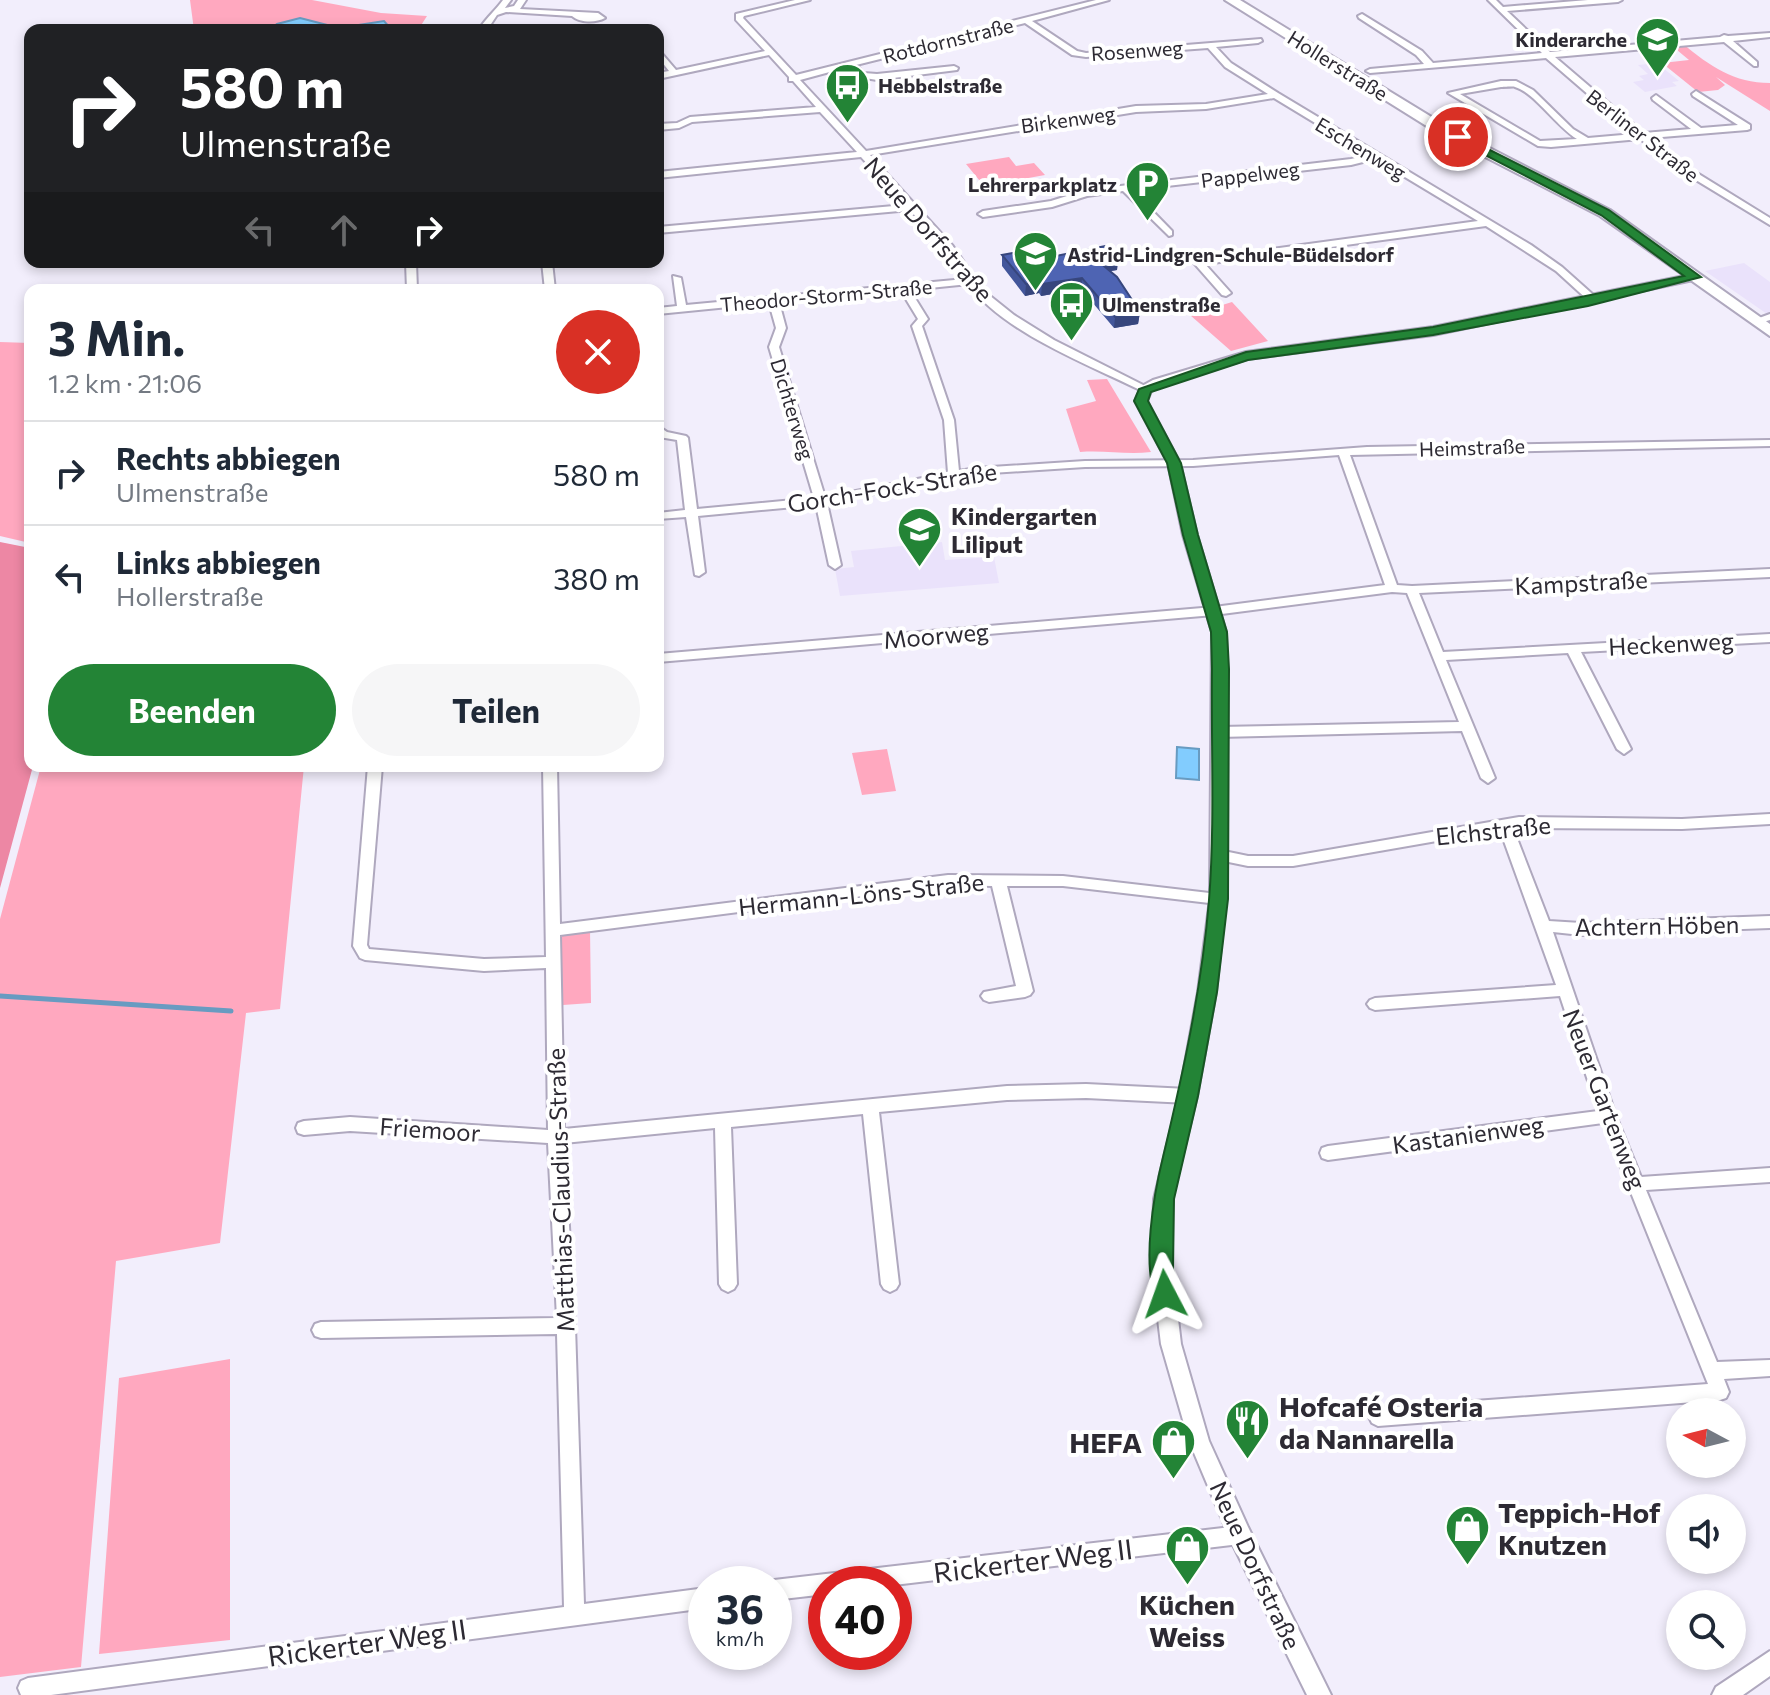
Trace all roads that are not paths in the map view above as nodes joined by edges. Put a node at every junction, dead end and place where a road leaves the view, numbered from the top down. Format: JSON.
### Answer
{"nodes":[{"id":1,"x":507,"y":0,"type":"edge"},
{"id":2,"x":522,"y":0,"type":"edge"},
{"id":3,"x":806,"y":0,"type":"edge"},
{"id":4,"x":1105,"y":0,"type":"edge"},
{"id":5,"x":1492,"y":0,"type":"edge"},
{"id":6,"x":1618,"y":0,"type":"edge"},
{"id":7,"x":1237,"y":1,"type":"edge"},
{"id":8,"x":1502,"y":9,"type":"junction"},
{"id":9,"x":504,"y":11,"type":"junction"},
{"id":10,"x":576,"y":16,"type":"dead end"},
{"id":11,"x":1362,"y":16,"type":"dead end"},
{"id":12,"x":1026,"y":20,"type":"junction"},
{"id":13,"x":487,"y":24,"type":"edge"},
{"id":14,"x":1770,"y":35,"type":"edge"},
{"id":15,"x":1724,"y":37,"type":"junction"},
{"id":16,"x":1258,"y":41,"type":"dead end"},
{"id":17,"x":1210,"y":45,"type":"junction"},
{"id":18,"x":768,"y":53,"type":"junction"},
{"id":19,"x":1547,"y":53,"type":"junction"},
{"id":20,"x":664,"y":59,"type":"edge"},
{"id":21,"x":849,"y":64,"type":"junction"},
{"id":22,"x":1754,"y":64,"type":"dead end"},
{"id":23,"x":1431,"y":66,"type":"junction"},
{"id":24,"x":954,"y":68,"type":"dead end"},
{"id":25,"x":1370,"y":71,"type":"dead end"},
{"id":26,"x":674,"y":73,"type":"junction"},
{"id":27,"x":664,"y":75,"type":"edge"},
{"id":28,"x":792,"y":79,"type":"junction"},
{"id":29,"x":1696,"y":94,"type":"dead end"},
{"id":30,"x":1275,"y":95,"type":"junction"},
{"id":31,"x":1656,"y":98,"type":"dead end"},
{"id":32,"x":820,"y":109,"type":"junction"},
{"id":33,"x":664,"y":126,"type":"edge"},
{"id":34,"x":1699,"y":131,"type":"junction"},
{"id":35,"x":1639,"y":136,"type":"junction"},
{"id":36,"x":1587,"y":141,"type":"junction"},
{"id":37,"x":862,"y":154,"type":"junction"},
{"id":38,"x":1374,"y":156,"type":"junction"},
{"id":39,"x":664,"y":174,"type":"edge"},
{"id":40,"x":1126,"y":189,"type":"junction"},
{"id":41,"x":912,"y":207,"type":"junction"},
{"id":42,"x":983,"y":214,"type":"dead end"},
{"id":43,"x":1770,"y":222,"type":"edge"},
{"id":44,"x":1486,"y":223,"type":"junction"},
{"id":45,"x":664,"y":229,"type":"edge"},
{"id":46,"x":1169,"y":233,"type":"dead end"},
{"id":47,"x":1694,"y":277,"type":"junction"},
{"id":48,"x":676,"y":278,"type":"dead end"},
{"id":49,"x":971,"y":281,"type":"junction"},
{"id":50,"x":905,"y":289,"type":"junction"},
{"id":51,"x":1226,"y":293,"type":"dead end"},
{"id":52,"x":773,"y":300,"type":"junction"},
{"id":53,"x":1594,"y":300,"type":"junction"},
{"id":54,"x":682,"y":308,"type":"junction"},
{"id":55,"x":664,"y":310,"type":"edge"},
{"id":56,"x":1763,"y":319,"type":"edge"},
{"id":57,"x":1770,"y":331,"type":"edge"},
{"id":58,"x":1146,"y":389,"type":"junction"},
{"id":59,"x":664,"y":435,"type":"edge"},
{"id":60,"x":1770,"y":443,"type":"edge"},
{"id":61,"x":1343,"y":452,"type":"junction"},
{"id":62,"x":1174,"y":463,"type":"junction"},
{"id":63,"x":954,"y":473,"type":"junction"},
{"id":64,"x":821,"y":501,"type":"junction"},
{"id":65,"x":691,"y":513,"type":"junction"},
{"id":66,"x":664,"y":515,"type":"edge"},
{"id":67,"x":835,"y":565,"type":"dead end"},
{"id":68,"x":699,"y":572,"type":"dead end"},
{"id":69,"x":1770,"y":573,"type":"edge"},
{"id":70,"x":1392,"y":588,"type":"junction"},
{"id":71,"x":1412,"y":590,"type":"junction"},
{"id":72,"x":1214,"y":611,"type":"junction"},
{"id":73,"x":1770,"y":638,"type":"edge"},
{"id":74,"x":1572,"y":648,"type":"junction"},
{"id":75,"x":1438,"y":656,"type":"junction"},
{"id":76,"x":664,"y":657,"type":"edge"},
{"id":77,"x":1467,"y":726,"type":"junction"},
{"id":78,"x":1219,"y":732,"type":"junction"},
{"id":79,"x":1624,"y":749,"type":"dead end"},
{"id":80,"x":374,"y":772,"type":"edge"},
{"id":81,"x":550,"y":772,"type":"edge"},
{"id":82,"x":1488,"y":778,"type":"dead end"},
{"id":83,"x":1770,"y":819,"type":"edge"},
{"id":84,"x":1505,"y":824,"type":"junction"},
{"id":85,"x":1219,"y":855,"type":"junction"},
{"id":86,"x":998,"y":880,"type":"junction"},
{"id":87,"x":1218,"y":899,"type":"junction"},
{"id":88,"x":1770,"y":922,"type":"edge"},
{"id":89,"x":1544,"y":926,"type":"junction"},
{"id":90,"x":553,"y":930,"type":"junction"},
{"id":91,"x":553,"y":962,"type":"junction"},
{"id":92,"x":1563,"y":990,"type":"junction"},
{"id":93,"x":989,"y":996,"type":"dead end"},
{"id":94,"x":1375,"y":1004,"type":"dead end"},
{"id":95,"x":1188,"y":1096,"type":"junction"},
{"id":96,"x":870,"y":1107,"type":"junction"},
{"id":97,"x":1608,"y":1116,"type":"junction"},
{"id":98,"x":723,"y":1122,"type":"junction"},
{"id":99,"x":304,"y":1128,"type":"dead end"},
{"id":100,"x":556,"y":1137,"type":"junction"},
{"id":101,"x":1328,"y":1153,"type":"dead end"},
{"id":102,"x":1770,"y":1175,"type":"edge"},
{"id":103,"x":1637,"y":1184,"type":"junction"},
{"id":104,"x":728,"y":1284,"type":"dead end"},
{"id":105,"x":890,"y":1284,"type":"dead end"},
{"id":106,"x":566,"y":1326,"type":"junction"},
{"id":107,"x":321,"y":1330,"type":"dead end"},
{"id":108,"x":1770,"y":1368,"type":"edge"},
{"id":109,"x":1712,"y":1371,"type":"junction"},
{"id":110,"x":1378,"y":1417,"type":"dead end"},
{"id":111,"x":1240,"y":1535,"type":"junction"},
{"id":112,"x":792,"y":1588,"type":"edge"},
{"id":113,"x":688,"y":1600,"type":"edge"},
{"id":114,"x":574,"y":1614,"type":"junction"},
{"id":115,"x":1770,"y":1662,"type":"edge"},
{"id":116,"x":28,"y":1688,"type":"dead end"},
{"id":117,"x":1319,"y":1695,"type":"edge"},
{"id":118,"x":1724,"y":1695,"type":"edge"}],
"edges":[{"from":1,"to":9,"type":"street"},
{"from":2,"to":9,"type":"street"},
{"from":3,"to":18,"type":"street","name":"Neue Dorfstraße"},
{"from":4,"to":12,"type":"street","name":"Rotdornstraße"},
{"from":5,"to":8,"type":"street","name":"Berliner Straße"},
{"from":6,"to":8,"type":"street"},
{"from":7,"to":47,"type":"main road","name":"Hollerstraße"},
{"from":8,"to":19,"type":"street","name":"Berliner Straße"},
{"from":9,"to":10,"type":"street"},
{"from":9,"to":13,"type":"street"},
{"from":11,"to":23,"type":"street"},
{"from":12,"to":17,"type":"street","name":"Rosenweg"},
{"from":12,"to":21,"type":"street","name":"Rotdornstraße"},
{"from":14,"to":15,"type":"street"},
{"from":15,"to":19,"type":"street"},
{"from":15,"to":22,"type":"street"},
{"from":16,"to":17,"type":"street","name":"Rosenweg"},
{"from":17,"to":30,"type":"street","name":"Eschenweg"},
{"from":18,"to":26,"type":"street"},
{"from":18,"to":28,"type":"street","name":"Neue Dorfstraße"},
{"from":19,"to":23,"type":"street"},
{"from":19,"to":35,"type":"street","name":"Berliner Straße"},
{"from":20,"to":26,"type":"street"},
{"from":21,"to":24,"type":"street"},
{"from":21,"to":28,"type":"street","name":"Rotdornstraße"},
{"from":23,"to":25,"type":"street"},
{"from":26,"to":27,"type":"street"},
{"from":28,"to":32,"type":"street","name":"Neue Dorfstraße"},
{"from":29,"to":34,"type":"street"},
{"from":30,"to":37,"type":"street","name":"Birkenweg"},
{"from":30,"to":38,"type":"street","name":"Eschenweg"},
{"from":31,"to":34,"type":"street"},
{"from":32,"to":33,"type":"street"},
{"from":32,"to":37,"type":"street","name":"Neue Dorfstraße"},
{"from":34,"to":35,"type":"street"},
{"from":35,"to":36,"type":"street"},
{"from":35,"to":43,"type":"street","name":"Berliner Straße"},
{"from":36,"to":36,"type":"street"},
{"from":37,"to":39,"type":"street","name":"Birkenweg"},
{"from":37,"to":41,"type":"street","name":"Neue Dorfstraße"},
{"from":38,"to":40,"type":"street","name":"Pappelweg"},
{"from":38,"to":44,"type":"street","name":"Eschenweg"},
{"from":40,"to":42,"type":"street","name":"Pappelweg"},
{"from":40,"to":46,"type":"street"},
{"from":41,"to":45,"type":"street"},
{"from":41,"to":49,"type":"street","name":"Neue Dorfstraße"},
{"from":44,"to":51,"type":"street"},
{"from":44,"to":53,"type":"street","name":"Eschenweg"},
{"from":47,"to":53,"type":"street"},
{"from":47,"to":56,"type":"main road","name":"Hollerstraße"},
{"from":48,"to":54,"type":"street"},
{"from":49,"to":50,"type":"street","name":"Theodor-Storm-Straße"},
{"from":49,"to":58,"type":"street","name":"Neue Dorfstraße"},
{"from":50,"to":52,"type":"street","name":"Theodor-Storm-Straße"},
{"from":50,"to":63,"type":"street"},
{"from":52,"to":54,"type":"street","name":"Theodor-Storm-Straße"},
{"from":52,"to":64,"type":"street","name":"Dichterweg"},
{"from":53,"to":58,"type":"street"},
{"from":54,"to":55,"type":"street","name":"Theodor-Storm-Straße"},
{"from":56,"to":57,"type":"main road","name":"Hollerstraße"},
{"from":58,"to":62,"type":"street","name":"Neue Dorfstraße"},
{"from":59,"to":65,"type":"street"},
{"from":60,"to":61,"type":"street","name":"Heimstraße"},
{"from":61,"to":62,"type":"street","name":"Heimstraße"},
{"from":61,"to":70,"type":"street"},
{"from":62,"to":63,"type":"street","name":"Gorch-Fock-Straße"},
{"from":62,"to":72,"type":"street","name":"Neue Dorfstraße"},
{"from":63,"to":64,"type":"street","name":"Gorch-Fock-Straße"},
{"from":64,"to":65,"type":"street","name":"Gorch-Fock-Straße"},
{"from":64,"to":67,"type":"street","name":"Dichterweg"},
{"from":65,"to":66,"type":"street","name":"Gorch-Fock-Straße"},
{"from":65,"to":68,"type":"street"},
{"from":69,"to":71,"type":"street","name":"Kampstraße"},
{"from":70,"to":71,"type":"street","name":"Kampstraße"},
{"from":70,"to":72,"type":"street","name":"Moorweg"},
{"from":71,"to":75,"type":"street"},
{"from":72,"to":76,"type":"street","name":"Moorweg"},
{"from":72,"to":78,"type":"street","name":"Neue Dorfstraße"},
{"from":73,"to":74,"type":"street","name":"Heckenweg"},
{"from":74,"to":75,"type":"street","name":"Heckenweg"},
{"from":74,"to":79,"type":"street","name":"Heckenweg"},
{"from":75,"to":77,"type":"street"},
{"from":77,"to":78,"type":"street"},
{"from":77,"to":82,"type":"street"},
{"from":78,"to":85,"type":"street","name":"Neue Dorfstraße"},
{"from":80,"to":91,"type":"street"},
{"from":81,"to":90,"type":"street","name":"Matthias-Claudius-Straße"},
{"from":83,"to":84,"type":"street","name":"Elchstraße"},
{"from":84,"to":85,"type":"street","name":"Elchstraße"},
{"from":84,"to":89,"type":"street","name":"Neuer Gartenweg"},
{"from":85,"to":87,"type":"street","name":"Neue Dorfstraße"},
{"from":86,"to":87,"type":"street","name":"Hermann-Löns-Straße"},
{"from":86,"to":90,"type":"street","name":"Hermann-Löns-Straße"},
{"from":86,"to":93,"type":"street"},
{"from":87,"to":95,"type":"street","name":"Neue Dorfstraße"},
{"from":88,"to":89,"type":"street","name":"Achtern Höben"},
{"from":89,"to":92,"type":"street","name":"Neuer Gartenweg"},
{"from":90,"to":91,"type":"street","name":"Matthias-Claudius-Straße"},
{"from":91,"to":100,"type":"street","name":"Matthias-Claudius-Straße"},
{"from":92,"to":94,"type":"street"},
{"from":92,"to":97,"type":"street","name":"Neuer Gartenweg"},
{"from":95,"to":96,"type":"street","name":"Friemoor"},
{"from":95,"to":111,"type":"street","name":"Neue Dorfstraße"},
{"from":96,"to":98,"type":"street","name":"Friemoor"},
{"from":96,"to":105,"type":"street"},
{"from":97,"to":101,"type":"street","name":"Kastanienweg"},
{"from":97,"to":103,"type":"street","name":"Neuer Gartenweg"},
{"from":98,"to":100,"type":"street","name":"Friemoor"},
{"from":98,"to":104,"type":"street"},
{"from":99,"to":100,"type":"street","name":"Friemoor"},
{"from":100,"to":106,"type":"street","name":"Matthias-Claudius-Straße"},
{"from":102,"to":103,"type":"street"},
{"from":103,"to":109,"type":"street","name":"Neuer Gartenweg"},
{"from":106,"to":107,"type":"street"},
{"from":106,"to":114,"type":"street","name":"Matthias-Claudius-Straße"},
{"from":108,"to":109,"type":"street"},
{"from":109,"to":110,"type":"street"},
{"from":111,"to":112,"type":"street","name":"Rickerter Weg II"},
{"from":111,"to":117,"type":"street","name":"Neue Dorfstraße"},
{"from":113,"to":114,"type":"street","name":"Rickerter Weg II"},
{"from":114,"to":116,"type":"street","name":"Rickerter Weg II"},
{"from":115,"to":118,"type":"street"}]}
